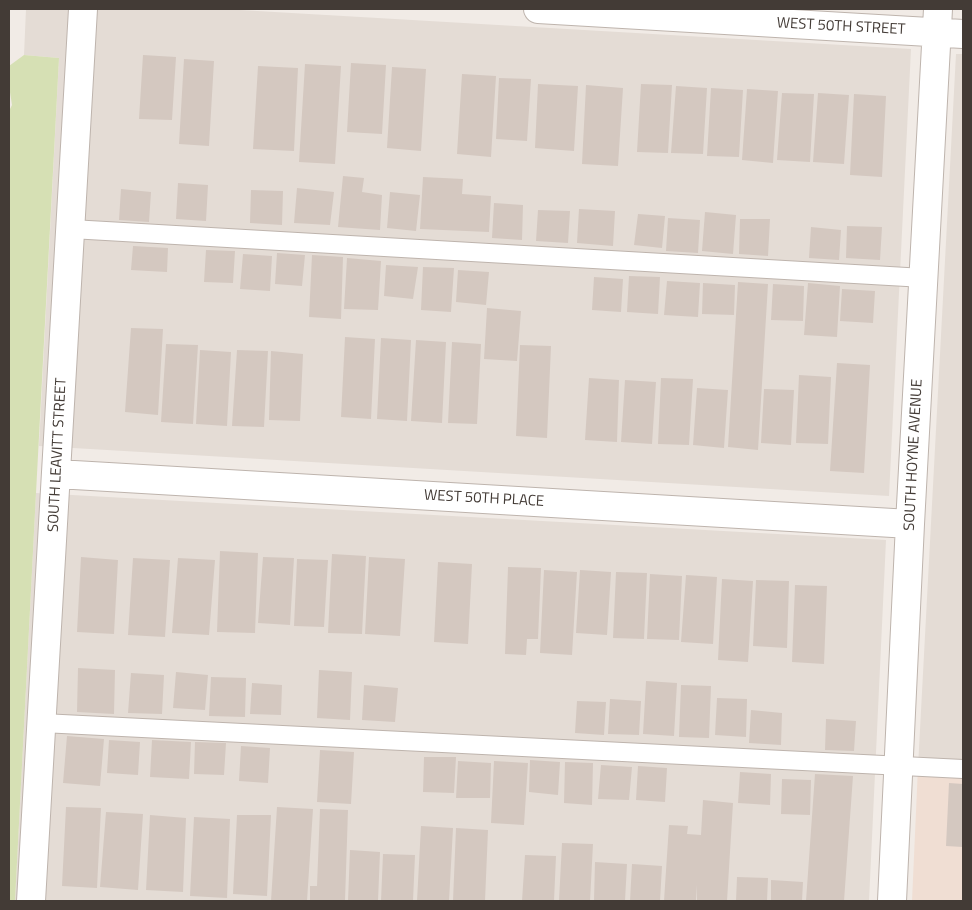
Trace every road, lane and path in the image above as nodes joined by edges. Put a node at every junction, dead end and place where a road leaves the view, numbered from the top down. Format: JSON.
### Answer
{"nodes":[{"id":1,"x":83,"y":9,"type":"edge"},
{"id":2,"x":538,"y":9,"type":"edge"},
{"id":3,"x":696,"y":13,"type":"edge"},
{"id":4,"x":937,"y":20,"type":"edge"},
{"id":5,"x":963,"y":34,"type":"edge"},
{"id":6,"x":70,"y":229,"type":"junction"},
{"id":7,"x":924,"y":278,"type":"junction"},
{"id":8,"x":57,"y":474,"type":"junction"},
{"id":9,"x":910,"y":524,"type":"junction"},
{"id":10,"x":42,"y":723,"type":"junction"},
{"id":11,"x":899,"y":766,"type":"junction"},
{"id":12,"x":963,"y":769,"type":"edge"},
{"id":13,"x":31,"y":901,"type":"edge"},
{"id":14,"x":892,"y":901,"type":"edge"}],
"edges":[{"from":1,"to":6,"type":"street","name":"SOUTH LEAVITT STREET"},
{"from":2,"to":3,"type":"street","name":"WEST 50TH STREET"},
{"from":3,"to":4,"type":"street","name":"WEST 50TH STREET"},
{"from":4,"to":5,"type":"street","name":"WEST 50TH STREET"},
{"from":4,"to":7,"type":"street","name":"SOUTH HOYNE AVENUE"},
{"from":6,"to":7,"type":"lane"},
{"from":6,"to":8,"type":"street","name":"SOUTH LEAVITT STREET"},
{"from":7,"to":9,"type":"street","name":"SOUTH HOYNE AVENUE"},
{"from":8,"to":9,"type":"street","name":"WEST 50TH PLACE"},
{"from":8,"to":10,"type":"street","name":"SOUTH LEAVITT STREET"},
{"from":9,"to":11,"type":"street","name":"SOUTH HOYNE AVENUE"},
{"from":10,"to":11,"type":"lane"},
{"from":10,"to":13,"type":"street","name":"SOUTH LEAVITT STREET"},
{"from":11,"to":12,"type":"lane"},
{"from":11,"to":14,"type":"street","name":"SOUTH HOYNE AVENUE"}]}
